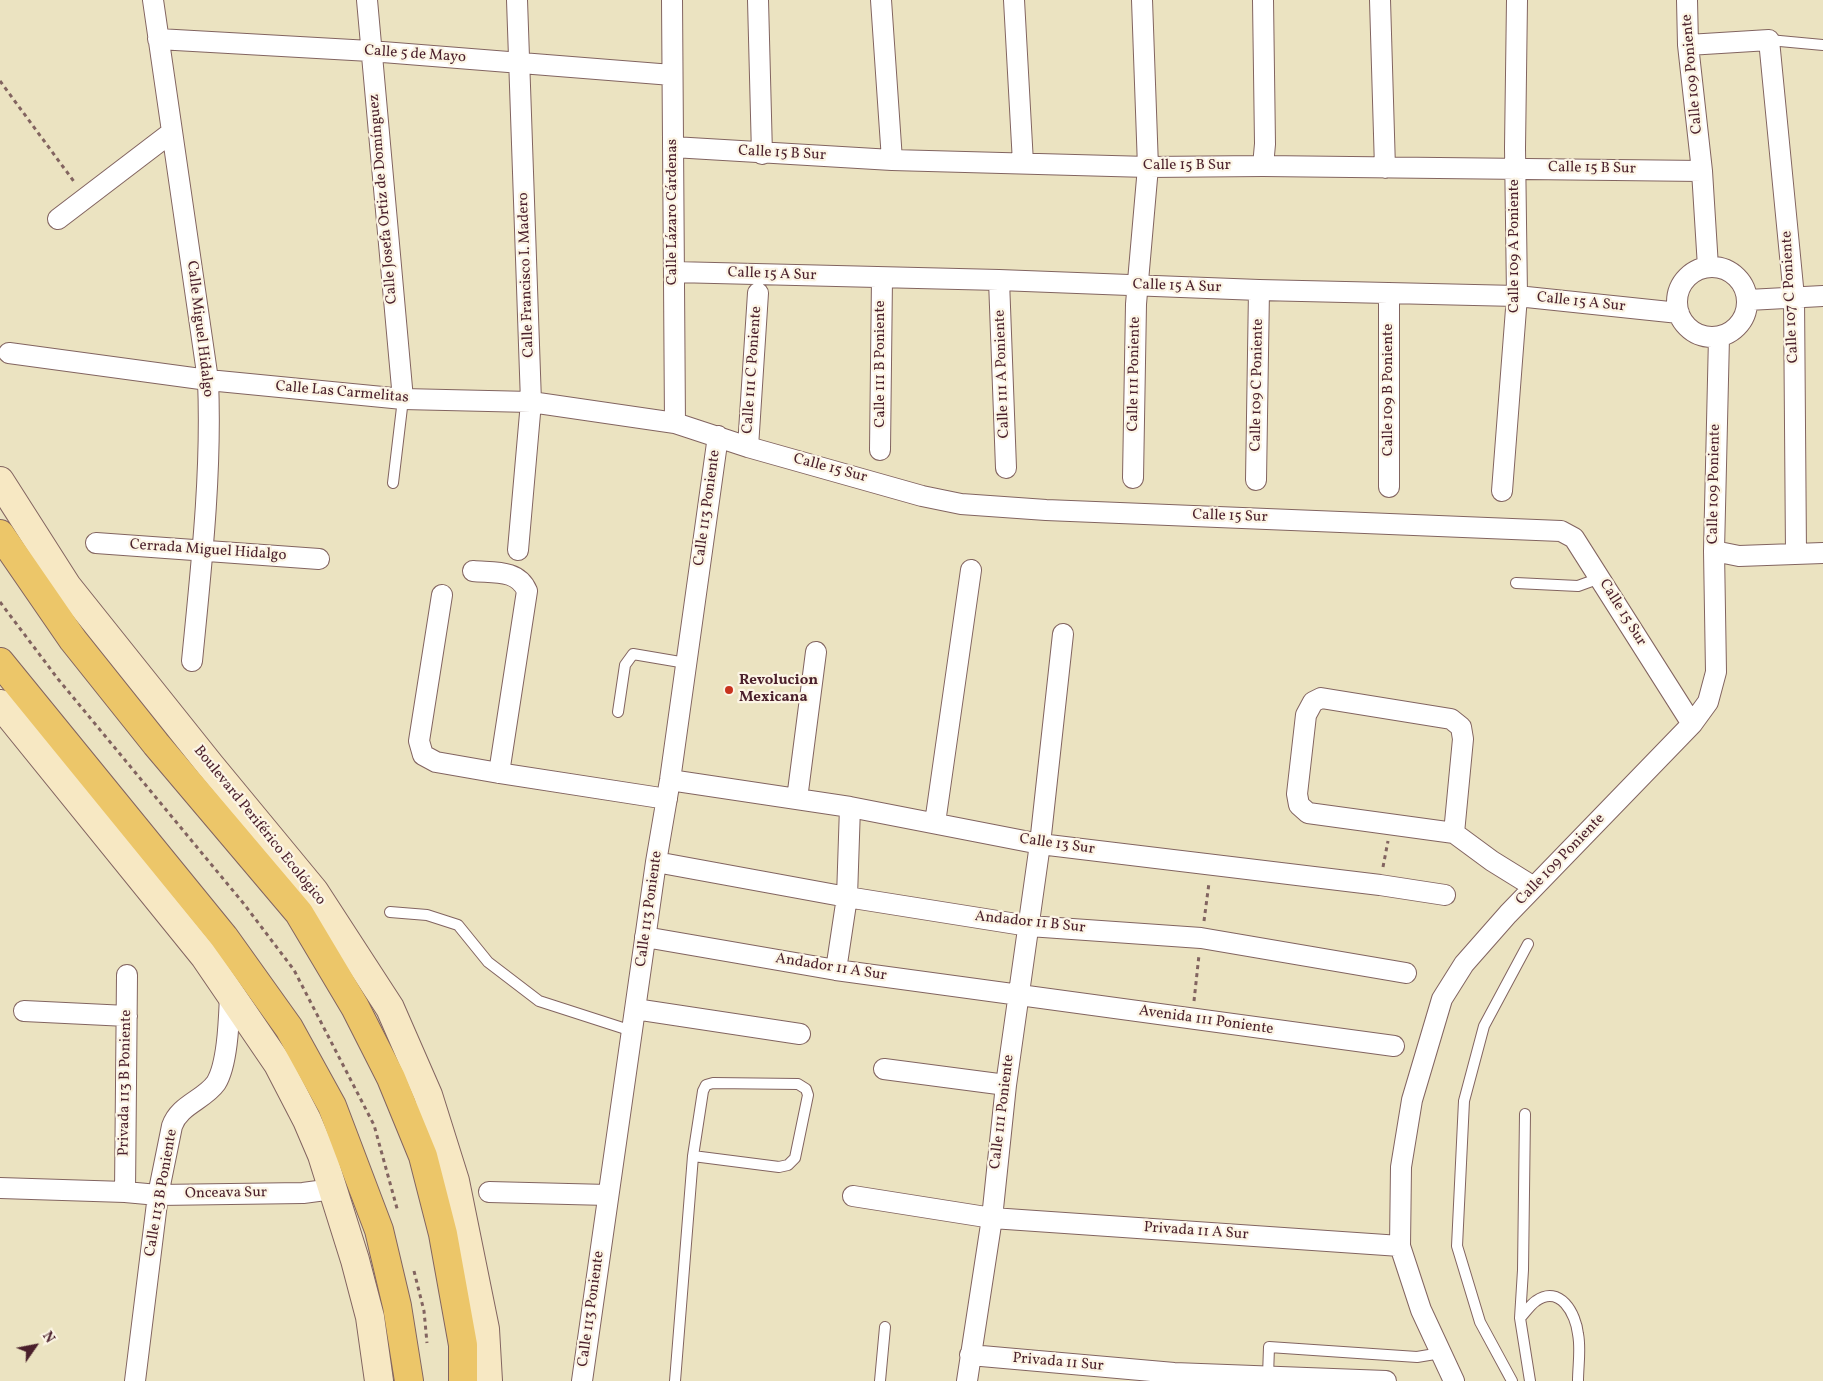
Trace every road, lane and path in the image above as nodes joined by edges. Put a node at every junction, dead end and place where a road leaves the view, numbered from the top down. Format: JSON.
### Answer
{"nodes":[{"id":1,"x":153,"y":0,"type":"edge"},
{"id":2,"x":366,"y":0,"type":"edge"},
{"id":3,"x":517,"y":0,"type":"edge"},
{"id":4,"x":672,"y":0,"type":"edge"},
{"id":5,"x":758,"y":0,"type":"edge"},
{"id":6,"x":881,"y":0,"type":"edge"},
{"id":7,"x":1014,"y":0,"type":"edge"},
{"id":8,"x":1142,"y":0,"type":"edge"},
{"id":9,"x":1263,"y":0,"type":"edge"},
{"id":10,"x":1380,"y":0,"type":"edge"},
{"id":11,"x":1517,"y":0,"type":"edge"},
{"id":12,"x":1687,"y":0,"type":"edge"},
{"id":13,"x":158,"y":39,"type":"junction"},
{"id":14,"x":1769,"y":40,"type":"junction"},
{"id":15,"x":1688,"y":45,"type":"junction"},
{"id":16,"x":1823,"y":45,"type":"edge"},
{"id":17,"x":370,"y":51,"type":"junction"},
{"id":18,"x":519,"y":63,"type":"junction"},
{"id":19,"x":672,"y":75,"type":"junction"},
{"id":20,"x":0,"y":81,"type":"edge"},
{"id":21,"x":172,"y":132,"type":"junction"},
{"id":22,"x":673,"y":148,"type":"junction"},
{"id":23,"x":762,"y":154,"type":"junction"},
{"id":24,"x":892,"y":160,"type":"junction"},
{"id":25,"x":1023,"y":163,"type":"junction"},
{"id":26,"x":1263,"y":166,"type":"junction"},
{"id":27,"x":1148,"y":167,"type":"junction"},
{"id":28,"x":1516,"y":167,"type":"junction"},
{"id":29,"x":1385,"y":168,"type":"junction"},
{"id":30,"x":1702,"y":171,"type":"junction"},
{"id":31,"x":86,"y":198,"type":"junction"},
{"id":32,"x":58,"y":219,"type":"dead end"},
{"id":33,"x":1708,"y":267,"type":"junction"},
{"id":34,"x":674,"y":272,"type":"junction"},
{"id":35,"x":882,"y":278,"type":"junction"},
{"id":36,"x":999,"y":280,"type":"junction"},
{"id":37,"x":1137,"y":286,"type":"junction"},
{"id":38,"x":1259,"y":290,"type":"junction"},
{"id":39,"x":758,"y":293,"type":"dead end"},
{"id":40,"x":1390,"y":293,"type":"junction"},
{"id":41,"x":1517,"y":296,"type":"junction"},
{"id":42,"x":1823,"y":296,"type":"edge"},
{"id":43,"x":1794,"y":297,"type":"junction"},
{"id":44,"x":1748,"y":300,"type":"junction"},
{"id":45,"x":1678,"y":313,"type":"junction"},
{"id":46,"x":1719,"y":338,"type":"junction"},
{"id":47,"x":9,"y":353,"type":"dead end"},
{"id":48,"x":208,"y":380,"type":"junction"},
{"id":49,"x":403,"y":399,"type":"junction"},
{"id":50,"x":531,"y":402,"type":"junction"},
{"id":51,"x":675,"y":424,"type":"junction"},
{"id":52,"x":718,"y":436,"type":"junction"},
{"id":53,"x":748,"y":447,"type":"junction"},
{"id":54,"x":880,"y":450,"type":"dead end"},
{"id":55,"x":1006,"y":468,"type":"dead end"},
{"id":56,"x":1133,"y":478,"type":"dead end"},
{"id":57,"x":1256,"y":480,"type":"dead end"},
{"id":58,"x":0,"y":481,"type":"edge"},
{"id":59,"x":393,"y":483,"type":"dead end"},
{"id":60,"x":1389,"y":487,"type":"dead end"},
{"id":61,"x":1502,"y":491,"type":"dead end"},
{"id":62,"x":2,"y":537,"type":"edge"},
{"id":63,"x":96,"y":543,"type":"dead end"},
{"id":64,"x":518,"y":550,"type":"dead end"},
{"id":65,"x":203,"y":551,"type":"junction"},
{"id":66,"x":1714,"y":551,"type":"junction"},
{"id":67,"x":1823,"y":553,"type":"edge"},
{"id":68,"x":1796,"y":554,"type":"junction"},
{"id":69,"x":319,"y":559,"type":"dead end"},
{"id":70,"x":971,"y":570,"type":"dead end"},
{"id":71,"x":472,"y":571,"type":"dead end"},
{"id":72,"x":1600,"y":578,"type":"junction"},
{"id":73,"x":1516,"y":583,"type":"dead end"},
{"id":74,"x":442,"y":595,"type":"dead end"},
{"id":75,"x":0,"y":602,"type":"edge"},
{"id":76,"x":5,"y":608,"type":"dead end"},
{"id":77,"x":1063,"y":634,"type":"dead end"},
{"id":78,"x":816,"y":652,"type":"dead end"},
{"id":79,"x":192,"y":661,"type":"dead end"},
{"id":80,"x":0,"y":662,"type":"edge"},
{"id":81,"x":686,"y":663,"type":"junction"},
{"id":82,"x":0,"y":704,"type":"edge"},
{"id":83,"x":618,"y":712,"type":"dead end"},
{"id":84,"x":1692,"y":724,"type":"junction"},
{"id":85,"x":498,"y":773,"type":"junction"},
{"id":86,"x":669,"y":789,"type":"junction"},
{"id":87,"x":797,"y":799,"type":"junction"},
{"id":88,"x":850,"y":807,"type":"junction"},
{"id":89,"x":935,"y":823,"type":"junction"},
{"id":90,"x":1391,"y":823,"type":"junction"},
{"id":91,"x":1454,"y":833,"type":"junction"},
{"id":92,"x":1040,"y":844,"type":"junction"},
{"id":93,"x":656,"y":862,"type":"junction"},
{"id":94,"x":1380,"y":885,"type":"junction"},
{"id":95,"x":1534,"y":887,"type":"junction"},
{"id":96,"x":1446,"y":895,"type":"dead end"},
{"id":97,"x":847,"y":897,"type":"junction"},
{"id":98,"x":390,"y":912,"type":"dead end"},
{"id":99,"x":1029,"y":926,"type":"junction"},
{"id":100,"x":645,"y":937,"type":"junction"},
{"id":101,"x":1528,"y":944,"type":"dead end"},
{"id":102,"x":836,"y":970,"type":"junction"},
{"id":103,"x":1406,"y":972,"type":"dead end"},
{"id":104,"x":127,"y":975,"type":"dead end"},
{"id":105,"x":230,"y":995,"type":"junction"},
{"id":106,"x":1018,"y":995,"type":"junction"},
{"id":107,"x":635,"y":1009,"type":"junction"},
{"id":108,"x":24,"y":1010,"type":"dead end"},
{"id":109,"x":127,"y":1016,"type":"junction"},
{"id":110,"x":632,"y":1031,"type":"junction"},
{"id":111,"x":800,"y":1034,"type":"dead end"},
{"id":112,"x":1394,"y":1046,"type":"dead end"},
{"id":113,"x":884,"y":1069,"type":"dead end"},
{"id":114,"x":1006,"y":1086,"type":"junction"},
{"id":115,"x":1525,"y":1114,"type":"dead end"},
{"id":116,"x":693,"y":1156,"type":"junction"},
{"id":117,"x":0,"y":1188,"type":"edge"},
{"id":118,"x":333,"y":1189,"type":"junction"},
{"id":119,"x":125,"y":1192,"type":"junction"},
{"id":120,"x":489,"y":1192,"type":"dead end"},
{"id":121,"x":158,"y":1195,"type":"junction"},
{"id":122,"x":608,"y":1195,"type":"junction"},
{"id":123,"x":853,"y":1196,"type":"dead end"},
{"id":124,"x":992,"y":1218,"type":"junction"},
{"id":125,"x":1400,"y":1246,"type":"junction"},
{"id":126,"x":1520,"y":1318,"type":"junction"},
{"id":127,"x":885,"y":1327,"type":"dead end"},
{"id":128,"x":1441,"y":1353,"type":"junction"},
{"id":129,"x":970,"y":1355,"type":"junction"},
{"id":130,"x":1268,"y":1376,"type":"junction"},
{"id":131,"x":1174,"y":1377,"type":"edge"},
{"id":132,"x":135,"y":1381,"type":"edge"},
{"id":133,"x":379,"y":1381,"type":"edge"},
{"id":134,"x":408,"y":1381,"type":"edge"},
{"id":135,"x":463,"y":1381,"type":"edge"},
{"id":136,"x":488,"y":1381,"type":"edge"},
{"id":137,"x":582,"y":1381,"type":"edge"},
{"id":138,"x":675,"y":1381,"type":"edge"},
{"id":139,"x":880,"y":1381,"type":"edge"},
{"id":140,"x":967,"y":1381,"type":"edge"},
{"id":141,"x":1386,"y":1381,"type":"edge"},
{"id":142,"x":1454,"y":1381,"type":"edge"},
{"id":143,"x":1512,"y":1381,"type":"edge"},
{"id":144,"x":1530,"y":1381,"type":"edge"},
{"id":145,"x":1578,"y":1381,"type":"edge"}],
"edges":[{"from":1,"to":13,"type":"street","name":"Calle Miguel Hidalgo"},
{"from":2,"to":17,"type":"street","name":"Calle Josefa Ortiz de Domínguez"},
{"from":3,"to":18,"type":"street","name":"Calle Francisco I. Madero"},
{"from":4,"to":19,"type":"street","name":"Calle Lázaro Cárdenas"},
{"from":5,"to":23,"type":"street"},
{"from":6,"to":24,"type":"street"},
{"from":7,"to":25,"type":"street"},
{"from":8,"to":27,"type":"street","name":"Calle 111 Poniente"},
{"from":9,"to":26,"type":"street"},
{"from":10,"to":29,"type":"street"},
{"from":11,"to":28,"type":"street","name":"Calle 109 A Poniente"},
{"from":12,"to":15,"type":"street","name":"Calle 109 Poniente"},
{"from":13,"to":17,"type":"street","name":"Calle 5 de Mayo"},
{"from":13,"to":21,"type":"street","name":"Calle Miguel Hidalgo"},
{"from":14,"to":15,"type":"street"},
{"from":14,"to":16,"type":"lane"},
{"from":14,"to":43,"type":"street","name":"Calle 107 C Poniente"},
{"from":15,"to":30,"type":"street","name":"Calle 109 Poniente"},
{"from":17,"to":18,"type":"street","name":"Calle 5 de Mayo"},
{"from":17,"to":49,"type":"street","name":"Calle Josefa Ortiz de Domínguez"},
{"from":18,"to":19,"type":"street","name":"Calle 5 de Mayo"},
{"from":18,"to":50,"type":"street","name":"Calle Francisco I. Madero"},
{"from":19,"to":22,"type":"street","name":"Calle Lázaro Cárdenas"},
{"from":20,"to":31,"type":"path"},
{"from":21,"to":31,"type":"street"},
{"from":21,"to":48,"type":"street","name":"Calle Miguel Hidalgo"},
{"from":22,"to":23,"type":"street","name":"Calle 15 B Sur"},
{"from":22,"to":34,"type":"street","name":"Calle Lázaro Cárdenas"},
{"from":23,"to":24,"type":"street","name":"Calle 15 B Sur"},
{"from":24,"to":25,"type":"street","name":"Calle 15 B Sur"},
{"from":25,"to":27,"type":"street","name":"Calle 15 B Sur"},
{"from":26,"to":27,"type":"street","name":"Calle 15 B Sur"},
{"from":26,"to":29,"type":"street","name":"Calle 15 B Sur"},
{"from":27,"to":37,"type":"street","name":"Calle 111 Poniente"},
{"from":28,"to":29,"type":"street","name":"Calle 15 B Sur"},
{"from":28,"to":30,"type":"street","name":"Calle 15 B Sur"},
{"from":28,"to":41,"type":"street","name":"Calle 109 A Poniente"},
{"from":30,"to":33,"type":"street","name":"Calle 109 Poniente"},
{"from":31,"to":32,"type":"street"},
{"from":33,"to":44,"type":"street"},
{"from":33,"to":45,"type":"street"},
{"from":34,"to":35,"type":"street","name":"Calle 15 A Sur"},
{"from":34,"to":51,"type":"street","name":"Calle Lázaro Cárdenas"},
{"from":35,"to":36,"type":"street","name":"Calle 15 A Sur"},
{"from":35,"to":54,"type":"street","name":"Calle 111 B Poniente"},
{"from":36,"to":37,"type":"street","name":"Calle 15 A Sur"},
{"from":36,"to":55,"type":"street","name":"Calle 111 A Poniente"},
{"from":37,"to":38,"type":"street","name":"Calle 15 A Sur"},
{"from":37,"to":56,"type":"street","name":"Calle 111 Poniente"},
{"from":38,"to":40,"type":"street","name":"Calle 15 A Sur"},
{"from":38,"to":57,"type":"street","name":"Calle 109 C Poniente"},
{"from":39,"to":53,"type":"street","name":"Calle 111 C Poniente"},
{"from":40,"to":41,"type":"street","name":"Calle 15 A Sur"},
{"from":40,"to":60,"type":"street","name":"Calle 109 B Poniente"},
{"from":41,"to":45,"type":"street","name":"Calle 15 A Sur"},
{"from":41,"to":61,"type":"street","name":"Calle 109 A Poniente"},
{"from":42,"to":43,"type":"street"},
{"from":43,"to":44,"type":"street"},
{"from":43,"to":68,"type":"street","name":"Calle 107 C Poniente"},
{"from":44,"to":46,"type":"street"},
{"from":45,"to":46,"type":"street"},
{"from":46,"to":66,"type":"street","name":"Calle 109 Poniente"},
{"from":47,"to":48,"type":"street","name":"Calle Las Carmelitas"},
{"from":48,"to":49,"type":"street","name":"Calle Las Carmelitas"},
{"from":48,"to":65,"type":"street","name":"Calle Miguel Hidalgo"},
{"from":49,"to":50,"type":"street","name":"Calle Las Carmelitas"},
{"from":49,"to":59,"type":"lane"},
{"from":50,"to":51,"type":"street","name":"Calle Las Carmelitas"},
{"from":50,"to":64,"type":"street","name":"Calle Francisco I. Madero"},
{"from":51,"to":52,"type":"street","name":"Calle 15 Sur"},
{"from":52,"to":53,"type":"street","name":"Calle 15 Sur"},
{"from":52,"to":81,"type":"street","name":"Calle 113 Poniente"},
{"from":53,"to":72,"type":"street","name":"Calle 15 Sur"},
{"from":58,"to":136,"type":"street","name":"Boulevard Periférico Ecológico"},
{"from":62,"to":135,"type":"highway","name":"Boulevard Periférico Ecológico"},
{"from":63,"to":65,"type":"street","name":"Cerrada Miguel Hidalgo"},
{"from":65,"to":69,"type":"street","name":"Cerrada Miguel Hidalgo"},
{"from":65,"to":79,"type":"street","name":"Calle Miguel Hidalgo"},
{"from":66,"to":68,"type":"street"},
{"from":66,"to":84,"type":"street","name":"Calle 109 Poniente"},
{"from":67,"to":68,"type":"street"},
{"from":70,"to":89,"type":"street"},
{"from":71,"to":85,"type":"street"},
{"from":72,"to":73,"type":"lane"},
{"from":72,"to":84,"type":"street","name":"Calle 15 Sur"},
{"from":74,"to":85,"type":"street","name":"Calle 13 Sur"},
{"from":75,"to":76,"type":"path"},
{"from":77,"to":92,"type":"street","name":"Calle 111 Poniente"},
{"from":78,"to":87,"type":"street"},
{"from":80,"to":134,"type":"highway"},
{"from":81,"to":83,"type":"lane"},
{"from":81,"to":86,"type":"street","name":"Calle 113 Poniente"},
{"from":82,"to":105,"type":"street"},
{"from":84,"to":95,"type":"street","name":"Calle 109 Poniente"},
{"from":85,"to":86,"type":"street","name":"Calle 13 Sur"},
{"from":86,"to":87,"type":"street","name":"Calle 13 Sur"},
{"from":86,"to":93,"type":"street","name":"Calle 113 Poniente"},
{"from":87,"to":88,"type":"street","name":"Calle 13 Sur"},
{"from":88,"to":89,"type":"street","name":"Calle 13 Sur"},
{"from":88,"to":97,"type":"street"},
{"from":89,"to":92,"type":"street","name":"Calle 13 Sur"},
{"from":90,"to":91,"type":"street"},
{"from":90,"to":91,"type":"street"},
{"from":90,"to":94,"type":"path"},
{"from":91,"to":95,"type":"street"},
{"from":92,"to":94,"type":"street","name":"Calle 13 Sur"},
{"from":92,"to":99,"type":"street","name":"Calle 111 Poniente"},
{"from":93,"to":97,"type":"street","name":"Andador 11 B Sur"},
{"from":93,"to":100,"type":"street","name":"Calle 113 Poniente"},
{"from":94,"to":96,"type":"street","name":"Calle 13 Sur"},
{"from":95,"to":125,"type":"street","name":"Calle 109 Poniente"},
{"from":97,"to":99,"type":"street","name":"Andador 11 B Sur"},
{"from":97,"to":102,"type":"street"},
{"from":98,"to":110,"type":"lane"},
{"from":99,"to":103,"type":"street","name":"Andador 11 B Sur"},
{"from":99,"to":106,"type":"street","name":"Calle 111 Poniente"},
{"from":100,"to":102,"type":"street","name":"Andador 11 A Sur"},
{"from":100,"to":107,"type":"street","name":"Calle 113 Poniente"},
{"from":101,"to":143,"type":"lane"},
{"from":102,"to":106,"type":"street","name":"Andador 11 A Sur"},
{"from":104,"to":109,"type":"street","name":"Privada 113 B Poniente"},
{"from":105,"to":118,"type":"street"},
{"from":105,"to":121,"type":"street","name":"Calle 113 B Poniente"},
{"from":106,"to":112,"type":"street","name":"Avenida 111 Poniente"},
{"from":106,"to":114,"type":"street","name":"Calle 111 Poniente"},
{"from":107,"to":110,"type":"street","name":"Calle 113 Poniente"},
{"from":107,"to":111,"type":"street"},
{"from":108,"to":109,"type":"street"},
{"from":109,"to":119,"type":"street","name":"Privada 113 B Poniente"},
{"from":110,"to":122,"type":"street","name":"Calle 113 Poniente"},
{"from":113,"to":114,"type":"street"},
{"from":114,"to":124,"type":"street","name":"Calle 111 Poniente"},
{"from":115,"to":126,"type":"lane"},
{"from":116,"to":116,"type":"lane"},
{"from":116,"to":138,"type":"lane"},
{"from":117,"to":119,"type":"street","name":"Onceava Sur"},
{"from":118,"to":121,"type":"street","name":"Onceava Sur"},
{"from":118,"to":133,"type":"street"},
{"from":119,"to":121,"type":"street","name":"Onceava Sur"},
{"from":120,"to":122,"type":"street"},
{"from":121,"to":132,"type":"street","name":"Calle 113 B Poniente"},
{"from":122,"to":137,"type":"street","name":"Calle 113 Poniente"},
{"from":123,"to":124,"type":"street","name":"Privada 11 A Sur"},
{"from":124,"to":125,"type":"street","name":"Privada 11 A Sur"},
{"from":124,"to":129,"type":"street","name":"Calle 111 Poniente"},
{"from":125,"to":128,"type":"street","name":"Calle 109 Poniente"},
{"from":126,"to":144,"type":"lane"},
{"from":126,"to":145,"type":"lane"},
{"from":127,"to":139,"type":"lane"},
{"from":128,"to":130,"type":"lane"},
{"from":128,"to":142,"type":"street","name":"Calle 109 Poniente"},
{"from":129,"to":131,"type":"street","name":"Privada 11 Sur"},
{"from":129,"to":140,"type":"street","name":"Calle 111 Poniente"},
{"from":130,"to":131,"type":"street","name":"Privada 11 Sur"},
{"from":130,"to":141,"type":"street","name":"Privada 11 Sur"}]}
